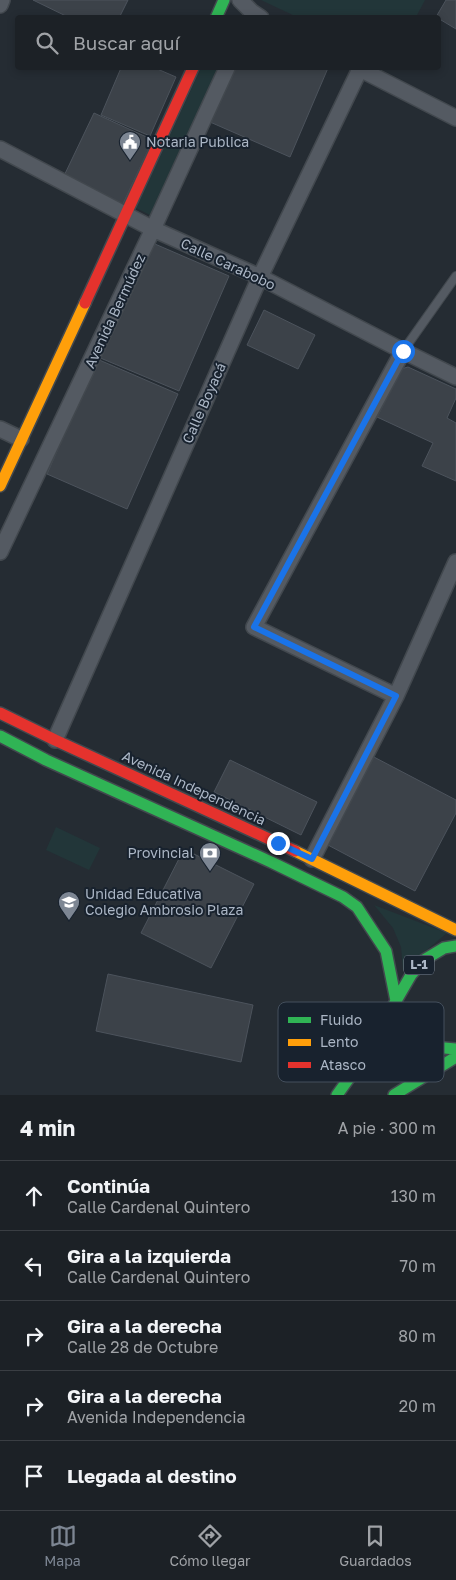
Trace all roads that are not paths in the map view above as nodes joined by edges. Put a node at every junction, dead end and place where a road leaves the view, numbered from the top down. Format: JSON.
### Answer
{"nodes":[{"id":1,"x":2,"y":0,"type":"edge"},
{"id":2,"x":224,"y":0,"type":"edge"},
{"id":3,"x":240,"y":0,"type":"edge"},
{"id":4,"x":0,"y":5,"type":"edge"},
{"id":5,"x":217,"y":15,"type":"edge"},
{"id":6,"x":253,"y":15,"type":"edge"},
{"id":7,"x":192,"y":70,"type":"edge"},
{"id":8,"x":225,"y":70,"type":"edge"},
{"id":9,"x":358,"y":70,"type":"edge"},
{"id":10,"x":363,"y":70,"type":"edge"},
{"id":11,"x":456,"y":118,"type":"edge"},
{"id":12,"x":0,"y":149,"type":"edge"},
{"id":13,"x":126,"y":216,"type":"junction"},
{"id":14,"x":153,"y":229,"type":"junction"},
{"id":15,"x":456,"y":276,"type":"edge"},
{"id":16,"x":260,"y":278,"type":"junction"},
{"id":17,"x":403,"y":351,"type":"junction"},
{"id":18,"x":456,"y":377,"type":"edge"},
{"id":19,"x":0,"y":429,"type":"edge"},
{"id":20,"x":21,"y":439,"type":"junction"},
{"id":21,"x":0,"y":486,"type":"edge"},
{"id":22,"x":0,"y":552,"type":"edge"},
{"id":23,"x":456,"y":562,"type":"edge"},
{"id":24,"x":396,"y":696,"type":"junction"},
{"id":25,"x":0,"y":713,"type":"edge"},
{"id":26,"x":0,"y":736,"type":"edge"},
{"id":27,"x":55,"y":740,"type":"junction"},
{"id":28,"x":312,"y":859,"type":"junction"},
{"id":29,"x":456,"y":930,"type":"edge"},
{"id":30,"x":456,"y":946,"type":"edge"},
{"id":31,"x":396,"y":1001,"type":"joint"},
{"id":32,"x":456,"y":1057,"type":"edge"},
{"id":33,"x":444,"y":1064,"type":"edge"},
{"id":34,"x":346,"y":1082,"type":"edge"},
{"id":35,"x":415,"y":1082,"type":"edge"},
{"id":36,"x":337,"y":1095,"type":"edge"},
{"id":37,"x":394,"y":1095,"type":"edge"}],
"edges":[{"from":1,"to":4,"type":"street"},
{"from":2,"to":5,"type":"street"},
{"from":3,"to":6,"type":"street"},
{"from":7,"to":13,"type":"street"},
{"from":8,"to":14,"type":"street","name":"Avenida Bermúdez"},
{"from":9,"to":16,"type":"street","name":"Calle Boyacá"},
{"from":10,"to":11,"type":"street"},
{"from":12,"to":13,"type":"street","name":"Calle Carabobo"},
{"from":13,"to":14,"type":"street","name":"Calle Carabobo"},
{"from":13,"to":20,"type":"street"},
{"from":14,"to":16,"type":"street","name":"Calle Carabobo"},
{"from":14,"to":22,"type":"street","name":"Avenida Bermúdez"},
{"from":15,"to":17,"type":"lane"},
{"from":16,"to":17,"type":"street","name":"Calle Carabobo"},
{"from":16,"to":27,"type":"street","name":"Calle Boyacá"},
{"from":17,"to":18,"type":"street","name":"Calle Carabobo"},
{"from":17,"to":24,"type":"street"},
{"from":19,"to":20,"type":"street"},
{"from":20,"to":21,"type":"street"},
{"from":23,"to":24,"type":"street"},
{"from":24,"to":28,"type":"street"},
{"from":25,"to":27,"type":"street","name":"Avenida Independencia"},
{"from":26,"to":31,"type":"street"},
{"from":27,"to":28,"type":"street","name":"Avenida Independencia"},
{"from":28,"to":29,"type":"street","name":"Avenida Independencia"},
{"from":30,"to":31,"type":"street","number":"L-1"},
{"from":32,"to":33,"type":"street"},
{"from":34,"to":36,"type":"street","number":"L-1"},
{"from":35,"to":37,"type":"street"}]}
